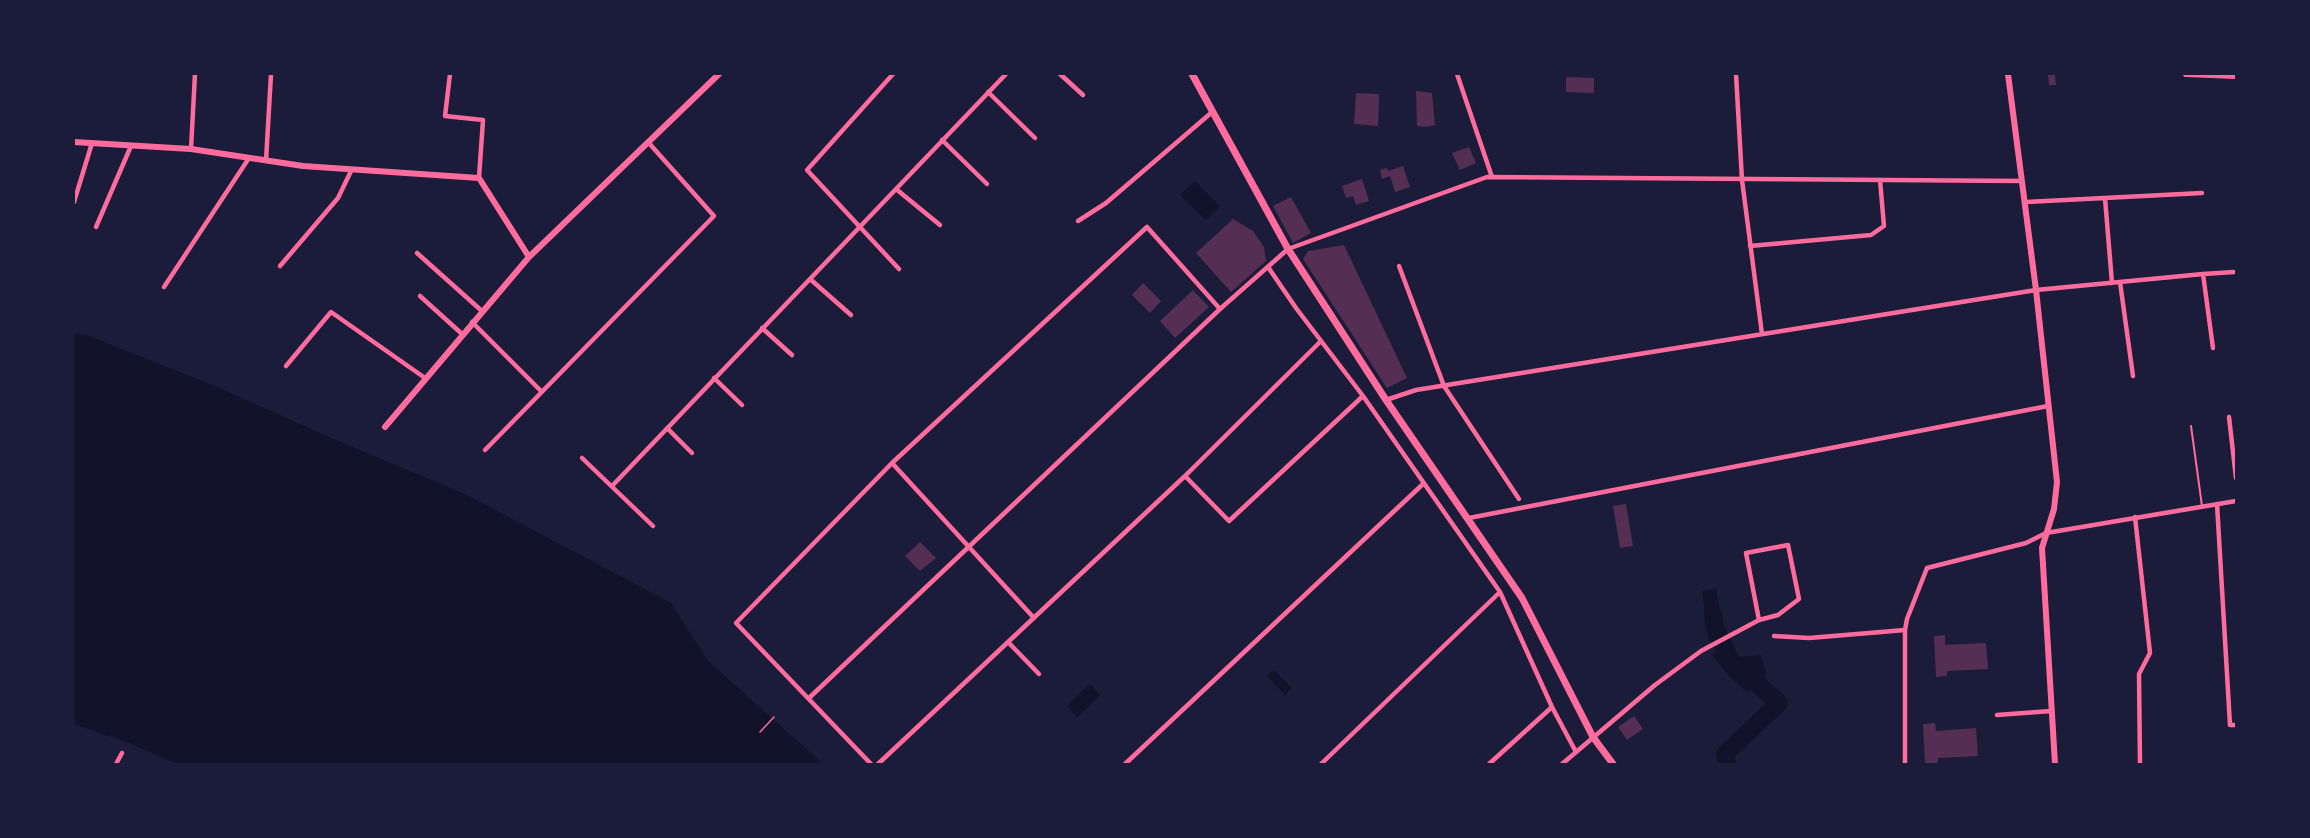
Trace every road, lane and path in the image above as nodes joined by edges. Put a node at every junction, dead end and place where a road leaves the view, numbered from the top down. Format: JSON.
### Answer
{"nodes":[{"id":1,"x":195,"y":74,"type":"edge"},
{"id":2,"x":271,"y":74,"type":"edge"},
{"id":3,"x":450,"y":74,"type":"edge"},
{"id":4,"x":719,"y":74,"type":"edge"},
{"id":5,"x":893,"y":74,"type":"edge"},
{"id":6,"x":1006,"y":74,"type":"edge"},
{"id":7,"x":1060,"y":74,"type":"edge"},
{"id":8,"x":1192,"y":74,"type":"edge"},
{"id":9,"x":1457,"y":74,"type":"edge"},
{"id":10,"x":1736,"y":74,"type":"edge"},
{"id":11,"x":2008,"y":74,"type":"edge"},
{"id":12,"x":2186,"y":74,"type":"edge"},
{"id":13,"x":2219,"y":75,"type":"edge"},
{"id":14,"x":2236,"y":76,"type":"edge"},
{"id":15,"x":988,"y":92,"type":"junction"},
{"id":16,"x":1083,"y":95,"type":"dead end"},
{"id":17,"x":1211,"y":113,"type":"junction"},
{"id":18,"x":1035,"y":138,"type":"dead end"},
{"id":19,"x":942,"y":140,"type":"junction"},
{"id":20,"x":74,"y":142,"type":"edge"},
{"id":21,"x":648,"y":142,"type":"junction"},
{"id":22,"x":92,"y":143,"type":"junction"},
{"id":23,"x":131,"y":146,"type":"junction"},
{"id":24,"x":191,"y":149,"type":"junction"},
{"id":25,"x":249,"y":158,"type":"junction"},
{"id":26,"x":266,"y":161,"type":"junction"},
{"id":27,"x":352,"y":169,"type":"junction"},
{"id":28,"x":1492,"y":177,"type":"junction"},
{"id":29,"x":479,"y":178,"type":"junction"},
{"id":30,"x":1742,"y":180,"type":"junction"},
{"id":31,"x":1880,"y":180,"type":"junction"},
{"id":32,"x":2022,"y":181,"type":"junction"},
{"id":33,"x":987,"y":184,"type":"dead end"},
{"id":34,"x":896,"y":189,"type":"junction"},
{"id":35,"x":2202,"y":193,"type":"dead end"},
{"id":36,"x":2105,"y":198,"type":"junction"},
{"id":37,"x":74,"y":202,"type":"edge"},
{"id":38,"x":2026,"y":202,"type":"junction"},
{"id":39,"x":1078,"y":221,"type":"dead end"},
{"id":40,"x":940,"y":225,"type":"dead end"},
{"id":41,"x":860,"y":226,"type":"junction"},
{"id":42,"x":96,"y":228,"type":"dead end"},
{"id":43,"x":1750,"y":246,"type":"junction"},
{"id":44,"x":1288,"y":249,"type":"junction"},
{"id":45,"x":417,"y":254,"type":"dead end"},
{"id":46,"x":529,"y":257,"type":"junction"},
{"id":47,"x":280,"y":266,"type":"dead end"},
{"id":48,"x":1399,"y":266,"type":"dead end"},
{"id":49,"x":1268,"y":267,"type":"junction"},
{"id":50,"x":899,"y":269,"type":"dead end"},
{"id":51,"x":2234,"y":272,"type":"dead end"},
{"id":52,"x":2203,"y":274,"type":"junction"},
{"id":53,"x":810,"y":279,"type":"junction"},
{"id":54,"x":2120,"y":282,"type":"junction"},
{"id":55,"x":2112,"y":283,"type":"junction"},
{"id":56,"x":164,"y":287,"type":"dead end"},
{"id":57,"x":2036,"y":290,"type":"junction"},
{"id":58,"x":420,"y":296,"type":"dead end"},
{"id":59,"x":1220,"y":309,"type":"junction"},
{"id":60,"x":483,"y":312,"type":"junction"},
{"id":61,"x":851,"y":315,"type":"dead end"},
{"id":62,"x":472,"y":322,"type":"junction"},
{"id":63,"x":762,"y":328,"type":"junction"},
{"id":64,"x":462,"y":334,"type":"junction"},
{"id":65,"x":1762,"y":334,"type":"junction"},
{"id":66,"x":1321,"y":341,"type":"junction"},
{"id":67,"x":2213,"y":348,"type":"dead end"},
{"id":68,"x":792,"y":355,"type":"dead end"},
{"id":69,"x":286,"y":366,"type":"dead end"},
{"id":70,"x":2133,"y":376,"type":"dead end"},
{"id":71,"x":425,"y":378,"type":"junction"},
{"id":72,"x":714,"y":378,"type":"junction"},
{"id":73,"x":1444,"y":386,"type":"junction"},
{"id":74,"x":542,"y":392,"type":"junction"},
{"id":75,"x":1363,"y":396,"type":"junction"},
{"id":76,"x":1386,"y":400,"type":"junction"},
{"id":77,"x":742,"y":405,"type":"dead end"},
{"id":78,"x":2048,"y":406,"type":"junction"},
{"id":79,"x":2229,"y":417,"type":"dead end"},
{"id":80,"x":2191,"y":426,"type":"dead end"},
{"id":81,"x":385,"y":427,"type":"dead end"},
{"id":82,"x":667,"y":428,"type":"junction"},
{"id":83,"x":485,"y":450,"type":"dead end"},
{"id":84,"x":692,"y":453,"type":"dead end"},
{"id":85,"x":582,"y":458,"type":"dead end"},
{"id":86,"x":892,"y":463,"type":"junction"},
{"id":87,"x":1185,"y":476,"type":"junction"},
{"id":88,"x":2236,"y":478,"type":"edge"},
{"id":89,"x":1423,"y":484,"type":"junction"},
{"id":90,"x":612,"y":486,"type":"junction"},
{"id":91,"x":1519,"y":499,"type":"dead end"},
{"id":92,"x":2236,"y":501,"type":"edge"},
{"id":93,"x":2217,"y":504,"type":"junction"},
{"id":94,"x":2202,"y":506,"type":"junction"},
{"id":95,"x":2135,"y":517,"type":"junction"},
{"id":96,"x":1469,"y":518,"type":"junction"},
{"id":97,"x":653,"y":526,"type":"dead end"},
{"id":98,"x":2046,"y":533,"type":"junction"},
{"id":99,"x":970,"y":548,"type":"junction"},
{"id":100,"x":1500,"y":592,"type":"junction"},
{"id":101,"x":1034,"y":618,"type":"junction"},
{"id":102,"x":1759,"y":620,"type":"junction"},
{"id":103,"x":1905,"y":630,"type":"junction"},
{"id":104,"x":1774,"y":636,"type":"dead end"},
{"id":105,"x":1008,"y":642,"type":"junction"},
{"id":106,"x":1039,"y":674,"type":"dead end"},
{"id":107,"x":808,"y":698,"type":"junction"},
{"id":108,"x":1552,"y":707,"type":"junction"},
{"id":109,"x":2051,"y":711,"type":"junction"},
{"id":110,"x":1997,"y":715,"type":"dead end"},
{"id":111,"x":774,"y":717,"type":"dead end"},
{"id":112,"x":2236,"y":725,"type":"edge"},
{"id":113,"x":760,"y":732,"type":"dead end"},
{"id":114,"x":1593,"y":737,"type":"junction"},
{"id":115,"x":1576,"y":752,"type":"junction"},
{"id":116,"x":122,"y":753,"type":"dead end"},
{"id":117,"x":116,"y":765,"type":"edge"},
{"id":118,"x":870,"y":765,"type":"edge"},
{"id":119,"x":878,"y":765,"type":"edge"},
{"id":120,"x":1125,"y":765,"type":"edge"},
{"id":121,"x":1321,"y":765,"type":"edge"},
{"id":122,"x":1489,"y":765,"type":"edge"},
{"id":123,"x":1562,"y":765,"type":"edge"},
{"id":124,"x":1613,"y":765,"type":"edge"},
{"id":125,"x":1905,"y":765,"type":"edge"},
{"id":126,"x":2055,"y":765,"type":"edge"},
{"id":127,"x":2140,"y":765,"type":"edge"}],
"edges":[{"from":1,"to":24,"type":"street"},
{"from":2,"to":26,"type":"street"},
{"from":3,"to":29,"type":"street"},
{"from":4,"to":21,"type":"street"},
{"from":5,"to":41,"type":"street"},
{"from":6,"to":15,"type":"street"},
{"from":7,"to":16,"type":"street"},
{"from":8,"to":17,"type":"main road"},
{"from":9,"to":28,"type":"street"},
{"from":10,"to":30,"type":"street"},
{"from":11,"to":32,"type":"street"},
{"from":12,"to":13,"type":"street"},
{"from":13,"to":14,"type":"street"},
{"from":15,"to":18,"type":"street"},
{"from":15,"to":19,"type":"street"},
{"from":17,"to":39,"type":"street"},
{"from":17,"to":44,"type":"main road"},
{"from":19,"to":33,"type":"street"},
{"from":19,"to":34,"type":"street"},
{"from":20,"to":22,"type":"street"},
{"from":21,"to":46,"type":"street"},
{"from":21,"to":74,"type":"street"},
{"from":22,"to":23,"type":"street"},
{"from":22,"to":37,"type":"street"},
{"from":23,"to":24,"type":"street"},
{"from":23,"to":42,"type":"street"},
{"from":24,"to":25,"type":"street"},
{"from":25,"to":26,"type":"street"},
{"from":25,"to":56,"type":"street"},
{"from":26,"to":27,"type":"street"},
{"from":27,"to":29,"type":"street"},
{"from":27,"to":47,"type":"street"},
{"from":28,"to":30,"type":"street"},
{"from":28,"to":44,"type":"street"},
{"from":29,"to":46,"type":"street"},
{"from":30,"to":31,"type":"street"},
{"from":30,"to":43,"type":"street"},
{"from":31,"to":32,"type":"street"},
{"from":31,"to":43,"type":"street"},
{"from":32,"to":38,"type":"street"},
{"from":34,"to":40,"type":"street"},
{"from":34,"to":41,"type":"street"},
{"from":35,"to":36,"type":"street"},
{"from":36,"to":38,"type":"street"},
{"from":36,"to":55,"type":"street"},
{"from":38,"to":57,"type":"street"},
{"from":41,"to":50,"type":"street"},
{"from":41,"to":53,"type":"street"},
{"from":43,"to":65,"type":"street"},
{"from":44,"to":49,"type":"street"},
{"from":44,"to":76,"type":"main road"},
{"from":45,"to":60,"type":"street"},
{"from":46,"to":60,"type":"street"},
{"from":48,"to":73,"type":"street"},
{"from":49,"to":59,"type":"street"},
{"from":49,"to":66,"type":"street"},
{"from":51,"to":52,"type":"street"},
{"from":52,"to":54,"type":"street"},
{"from":52,"to":67,"type":"street"},
{"from":53,"to":61,"type":"street"},
{"from":53,"to":63,"type":"street"},
{"from":54,"to":55,"type":"street"},
{"from":54,"to":70,"type":"street"},
{"from":55,"to":57,"type":"street"},
{"from":57,"to":65,"type":"street"},
{"from":57,"to":78,"type":"street"},
{"from":58,"to":64,"type":"street"},
{"from":59,"to":86,"type":"street"},
{"from":59,"to":99,"type":"street"},
{"from":60,"to":62,"type":"street"},
{"from":62,"to":64,"type":"street"},
{"from":62,"to":74,"type":"street"},
{"from":63,"to":68,"type":"street"},
{"from":63,"to":72,"type":"street"},
{"from":64,"to":71,"type":"street"},
{"from":65,"to":73,"type":"street"},
{"from":66,"to":75,"type":"street"},
{"from":66,"to":87,"type":"street"},
{"from":69,"to":71,"type":"street"},
{"from":71,"to":81,"type":"street"},
{"from":72,"to":77,"type":"street"},
{"from":72,"to":82,"type":"street"},
{"from":73,"to":76,"type":"street"},
{"from":73,"to":91,"type":"street"},
{"from":74,"to":83,"type":"street"},
{"from":75,"to":87,"type":"street"},
{"from":75,"to":89,"type":"street"},
{"from":76,"to":96,"type":"main road"},
{"from":78,"to":96,"type":"street"},
{"from":78,"to":98,"type":"street"},
{"from":79,"to":88,"type":"street"},
{"from":80,"to":94,"type":"lane"},
{"from":82,"to":84,"type":"street"},
{"from":82,"to":90,"type":"street"},
{"from":85,"to":90,"type":"street"},
{"from":86,"to":99,"type":"street"},
{"from":86,"to":107,"type":"street"},
{"from":87,"to":101,"type":"street"},
{"from":89,"to":100,"type":"street"},
{"from":89,"to":120,"type":"street"},
{"from":90,"to":97,"type":"street"},
{"from":92,"to":93,"type":"street"},
{"from":93,"to":94,"type":"street"},
{"from":93,"to":112,"type":"street"},
{"from":94,"to":95,"type":"street"},
{"from":95,"to":98,"type":"street"},
{"from":95,"to":127,"type":"street"},
{"from":96,"to":114,"type":"main road"},
{"from":98,"to":103,"type":"street"},
{"from":98,"to":109,"type":"street"},
{"from":99,"to":101,"type":"street"},
{"from":99,"to":107,"type":"street"},
{"from":100,"to":108,"type":"street"},
{"from":100,"to":121,"type":"street"},
{"from":101,"to":105,"type":"street"},
{"from":102,"to":102,"type":"street"},
{"from":102,"to":114,"type":"street"},
{"from":103,"to":104,"type":"street"},
{"from":103,"to":125,"type":"street"},
{"from":105,"to":106,"type":"street"},
{"from":105,"to":119,"type":"street"},
{"from":107,"to":118,"type":"street"},
{"from":108,"to":115,"type":"street"},
{"from":108,"to":122,"type":"street"},
{"from":109,"to":110,"type":"street"},
{"from":109,"to":126,"type":"street"},
{"from":111,"to":113,"type":"path"},
{"from":114,"to":115,"type":"street"},
{"from":114,"to":124,"type":"main road"},
{"from":115,"to":123,"type":"street"},
{"from":116,"to":117,"type":"street"}]}
